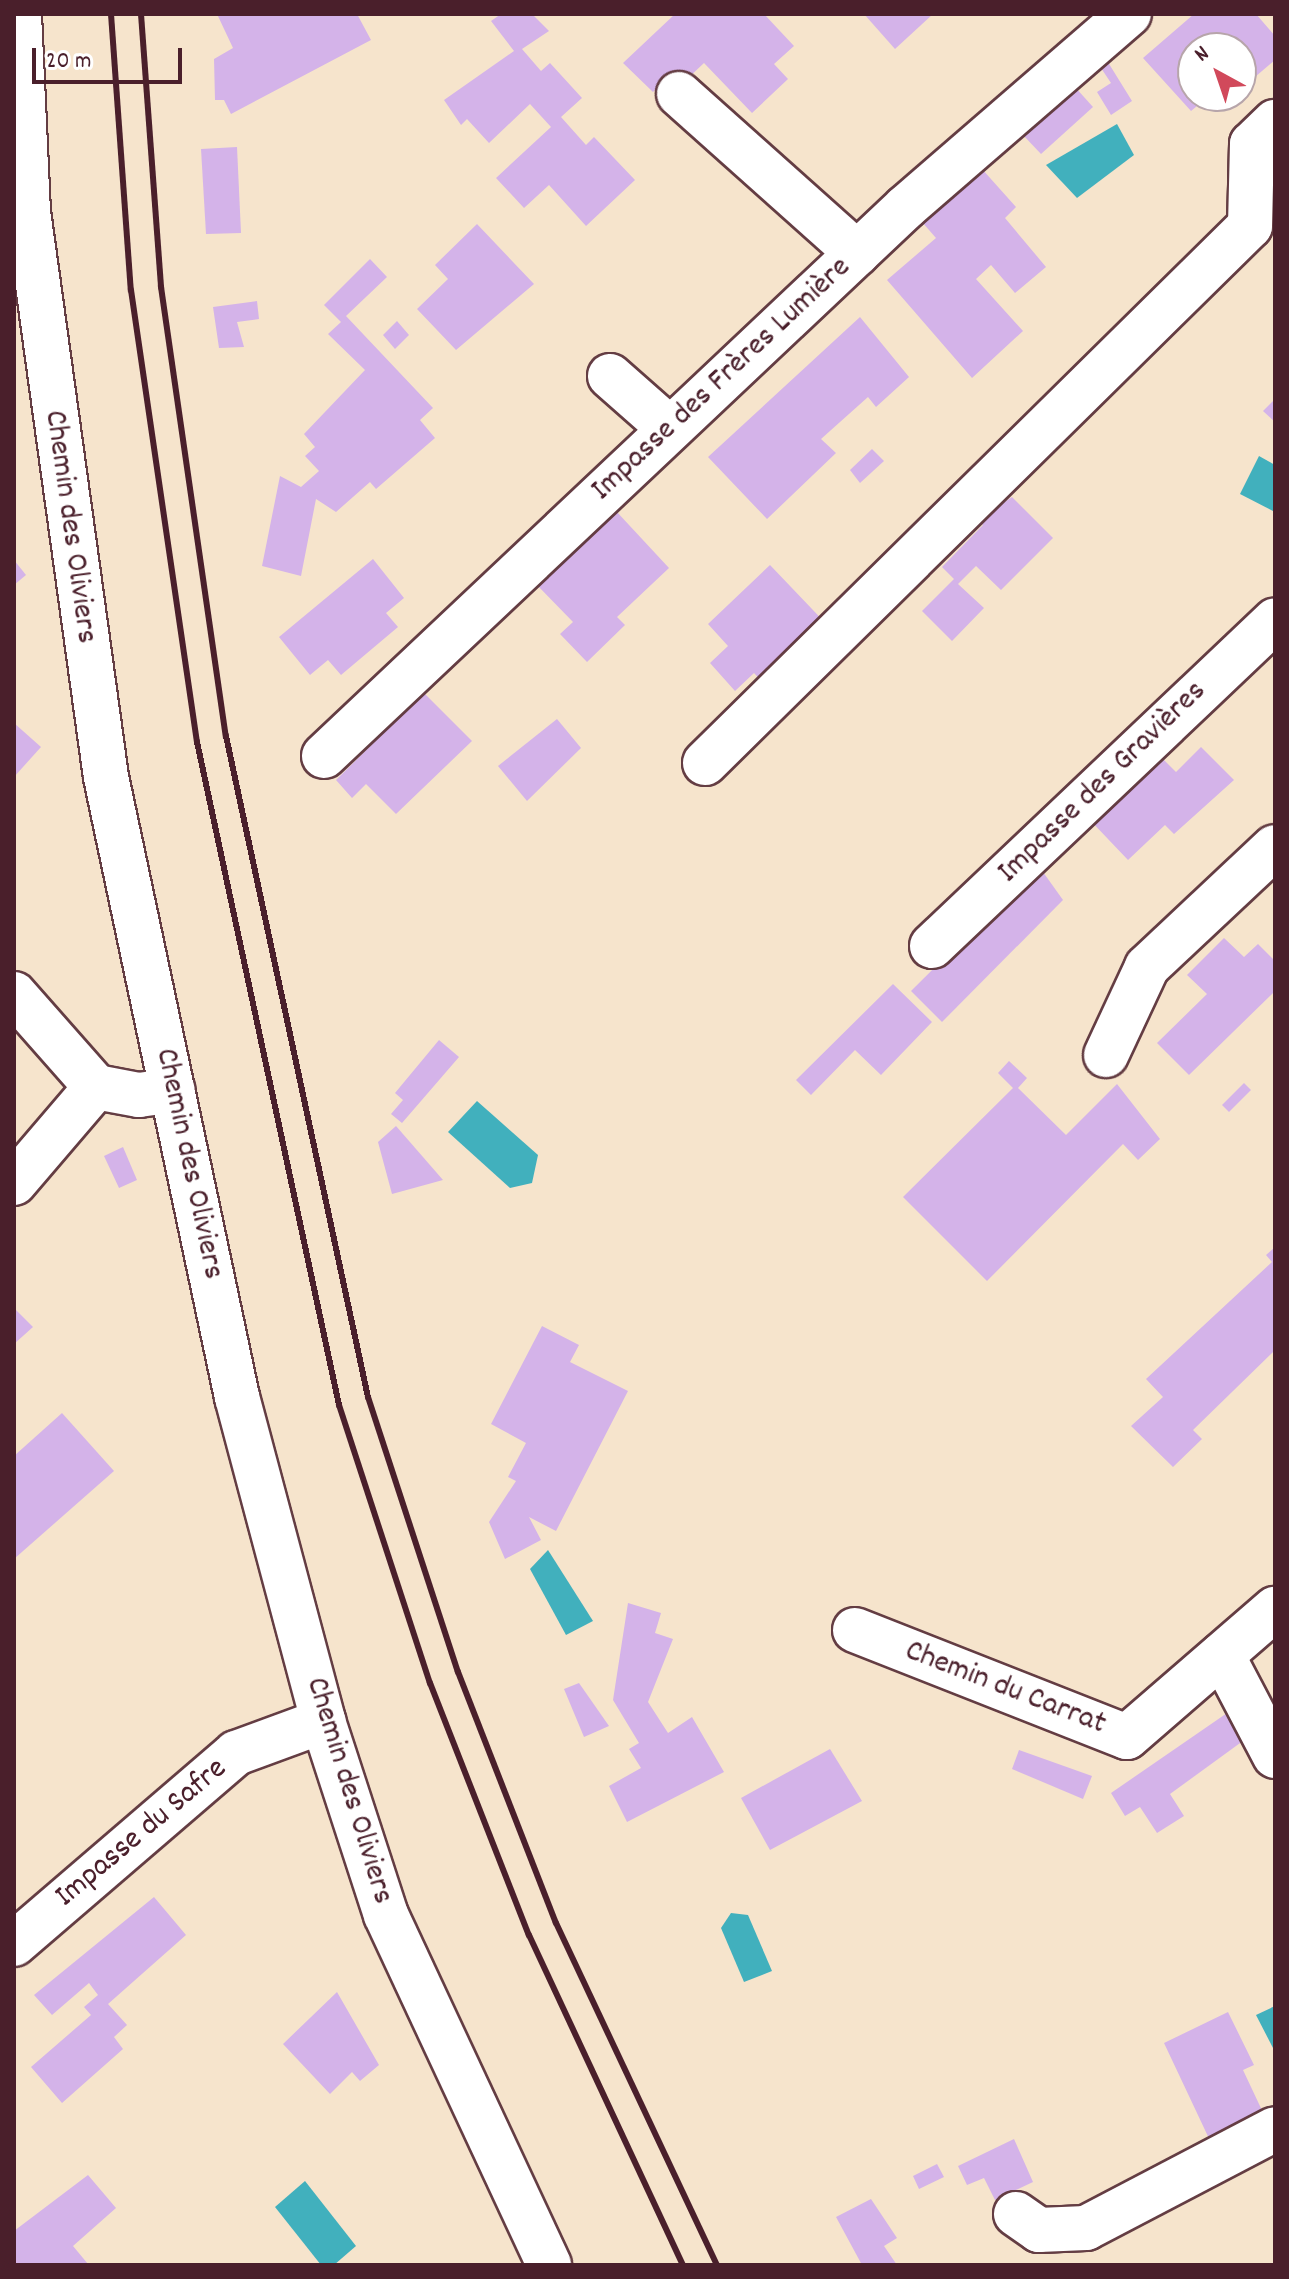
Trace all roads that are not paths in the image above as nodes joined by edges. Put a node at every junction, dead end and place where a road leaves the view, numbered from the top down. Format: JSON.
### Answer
{"nodes":[{"id":1,"x":19,"y":14,"type":"edge"},
{"id":2,"x":1129,"y":14,"type":"edge"},
{"id":3,"x":679,"y":94,"type":"dead end"},
{"id":4,"x":1275,"y":122,"type":"edge"},
{"id":5,"x":857,"y":253,"type":"junction"},
{"id":6,"x":610,"y":376,"type":"dead end"},
{"id":7,"x":669,"y":428,"type":"junction"},
{"id":8,"x":1275,"y":620,"type":"edge"},
{"id":9,"x":324,"y":756,"type":"dead end"},
{"id":10,"x":705,"y":763,"type":"dead end"},
{"id":11,"x":1275,"y":847,"type":"edge"},
{"id":12,"x":932,"y":946,"type":"dead end"},
{"id":13,"x":14,"y":994,"type":"edge"},
{"id":14,"x":1106,"y":1055,"type":"dead end"},
{"id":15,"x":96,"y":1087,"type":"junction"},
{"id":16,"x":173,"y":1090,"type":"junction"},
{"id":17,"x":14,"y":1183,"type":"edge"},
{"id":18,"x":1275,"y":1609,"type":"edge"},
{"id":19,"x":855,"y":1630,"type":"dead end"},
{"id":20,"x":1222,"y":1655,"type":"junction"},
{"id":21,"x":323,"y":1721,"type":"junction"},
{"id":22,"x":1275,"y":1756,"type":"edge"},
{"id":23,"x":14,"y":1944,"type":"edge"},
{"id":24,"x":1275,"y":2129,"type":"edge"},
{"id":25,"x":1016,"y":2214,"type":"dead end"},
{"id":26,"x":549,"y":2265,"type":"edge"}],
"edges":[{"from":1,"to":16,"type":"street","name":"Chemin des Oliviers"},
{"from":2,"to":5,"type":"street","name":"Impasse des Frères Lumière"},
{"from":3,"to":5,"type":"street"},
{"from":4,"to":10,"type":"street"},
{"from":5,"to":7,"type":"street","name":"Impasse des Frères Lumière"},
{"from":6,"to":7,"type":"street"},
{"from":7,"to":9,"type":"street","name":"Impasse des Frères Lumière"},
{"from":8,"to":12,"type":"street","name":"Impasse des Gravières"},
{"from":11,"to":14,"type":"street"},
{"from":13,"to":15,"type":"street"},
{"from":15,"to":16,"type":"street"},
{"from":15,"to":17,"type":"street"},
{"from":16,"to":21,"type":"street","name":"Chemin des Oliviers"},
{"from":18,"to":20,"type":"street","name":"Chemin du Carrat"},
{"from":19,"to":20,"type":"street","name":"Chemin du Carrat"},
{"from":20,"to":22,"type":"street"},
{"from":21,"to":23,"type":"street","name":"Impasse du Safre"},
{"from":21,"to":26,"type":"street","name":"Chemin des Oliviers"},
{"from":24,"to":25,"type":"street"}]}
